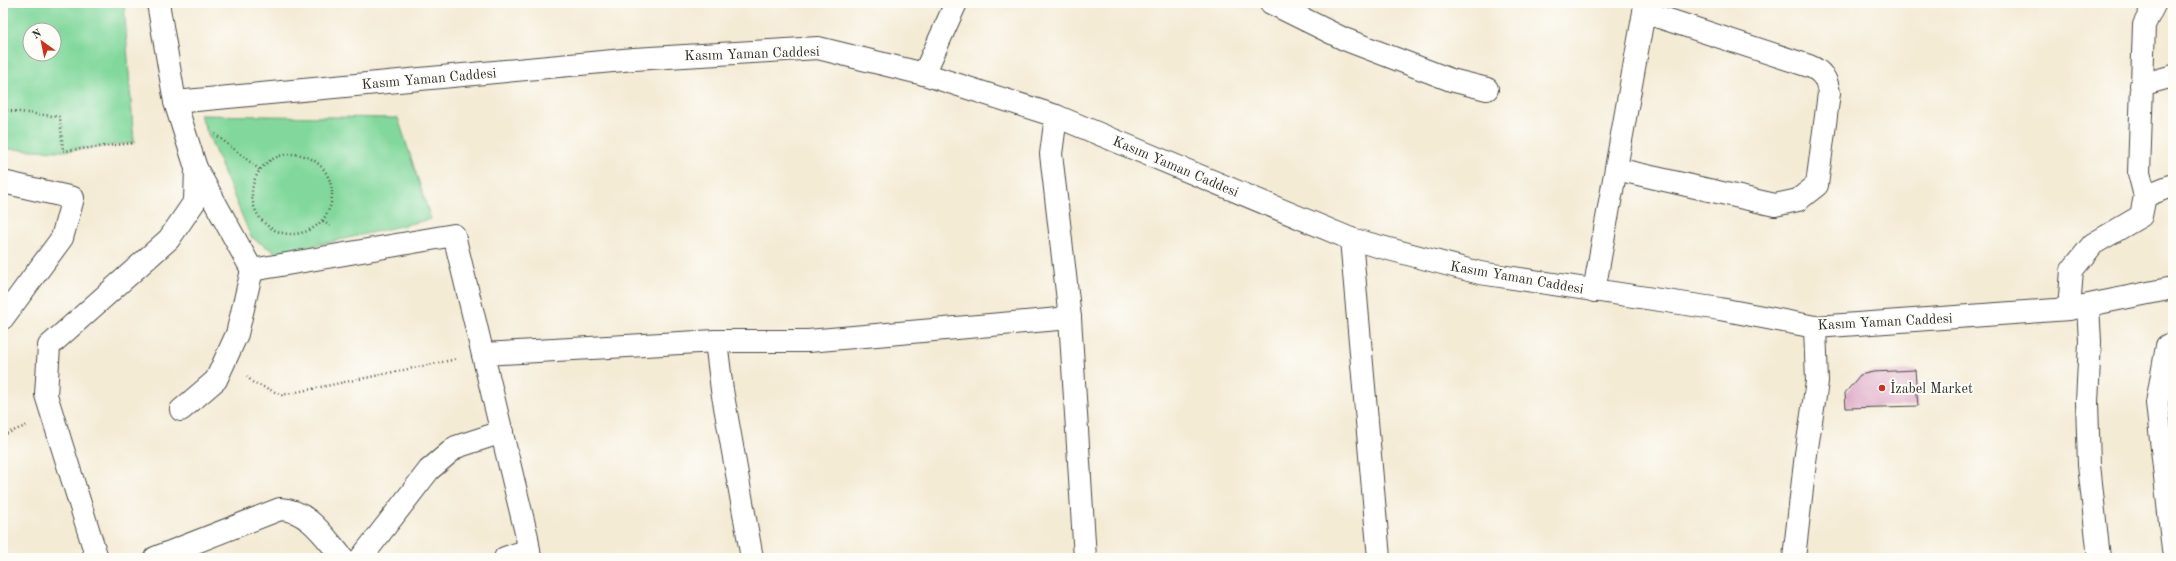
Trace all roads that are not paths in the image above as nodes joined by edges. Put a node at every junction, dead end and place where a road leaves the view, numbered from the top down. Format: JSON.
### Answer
{"nodes":[{"id":1,"x":158,"y":3,"type":"edge"},
{"id":2,"x":956,"y":3,"type":"edge"},
{"id":3,"x":1271,"y":3,"type":"edge"},
{"id":4,"x":2155,"y":3,"type":"edge"},
{"id":5,"x":1646,"y":7,"type":"edge"},
{"id":6,"x":924,"y":74,"type":"junction"},
{"id":7,"x":2173,"y":76,"type":"edge"},
{"id":8,"x":2141,"y":85,"type":"junction"},
{"id":9,"x":1488,"y":89,"type":"dead end"},
{"id":10,"x":175,"y":102,"type":"junction"},
{"id":11,"x":1056,"y":116,"type":"junction"},
{"id":12,"x":196,"y":168,"type":"junction"},
{"id":13,"x":1616,"y":169,"type":"junction"},
{"id":14,"x":3,"y":182,"type":"edge"},
{"id":15,"x":2173,"y":185,"type":"edge"},
{"id":16,"x":2145,"y":196,"type":"junction"},
{"id":17,"x":1351,"y":239,"type":"junction"},
{"id":18,"x":252,"y":270,"type":"junction"},
{"id":19,"x":2173,"y":288,"type":"edge"},
{"id":20,"x":1594,"y":291,"type":"junction"},
{"id":21,"x":2079,"y":308,"type":"junction"},
{"id":22,"x":3,"y":318,"type":"edge"},
{"id":23,"x":1070,"y":318,"type":"junction"},
{"id":24,"x":1815,"y":327,"type":"junction"},
{"id":25,"x":716,"y":341,"type":"junction"},
{"id":26,"x":2173,"y":344,"type":"edge"},
{"id":27,"x":482,"y":354,"type":"junction"},
{"id":28,"x":181,"y":410,"type":"dead end"},
{"id":29,"x":502,"y":432,"type":"junction"},
{"id":30,"x":2173,"y":550,"type":"edge"},
{"id":31,"x":529,"y":554,"type":"edge"},
{"id":32,"x":97,"y":558,"type":"edge"},
{"id":33,"x":155,"y":558,"type":"edge"},
{"id":34,"x":343,"y":558,"type":"edge"},
{"id":35,"x":361,"y":558,"type":"edge"},
{"id":36,"x":505,"y":558,"type":"edge"},
{"id":37,"x":752,"y":558,"type":"edge"},
{"id":38,"x":1085,"y":558,"type":"edge"},
{"id":39,"x":1379,"y":558,"type":"edge"},
{"id":40,"x":1794,"y":558,"type":"edge"},
{"id":41,"x":2099,"y":558,"type":"edge"}],
"edges":[{"from":1,"to":10,"type":"street"},
{"from":2,"to":6,"type":"street"},
{"from":3,"to":9,"type":"street"},
{"from":4,"to":8,"type":"street"},
{"from":5,"to":13,"type":"street"},
{"from":5,"to":13,"type":"street"},
{"from":6,"to":10,"type":"street","name":"Kasım Yaman Caddesi"},
{"from":6,"to":11,"type":"street","name":"Kasım Yaman Caddesi"},
{"from":7,"to":8,"type":"street"},
{"from":8,"to":16,"type":"street"},
{"from":10,"to":12,"type":"street"},
{"from":11,"to":17,"type":"street","name":"Kasım Yaman Caddesi"},
{"from":11,"to":23,"type":"street"},
{"from":12,"to":18,"type":"street"},
{"from":12,"to":32,"type":"street"},
{"from":13,"to":20,"type":"street"},
{"from":14,"to":22,"type":"street"},
{"from":15,"to":16,"type":"street"},
{"from":16,"to":21,"type":"street"},
{"from":17,"to":20,"type":"street","name":"Kasım Yaman Caddesi"},
{"from":17,"to":39,"type":"street"},
{"from":18,"to":27,"type":"street"},
{"from":18,"to":28,"type":"street"},
{"from":19,"to":21,"type":"street","name":"Kasım Yaman Caddesi"},
{"from":20,"to":24,"type":"street","name":"Kasım Yaman Caddesi"},
{"from":21,"to":24,"type":"street","name":"Kasım Yaman Caddesi"},
{"from":21,"to":41,"type":"street"},
{"from":23,"to":25,"type":"street"},
{"from":23,"to":38,"type":"street"},
{"from":24,"to":40,"type":"street"},
{"from":25,"to":27,"type":"street"},
{"from":25,"to":37,"type":"street"},
{"from":26,"to":30,"type":"street"},
{"from":27,"to":29,"type":"street"},
{"from":29,"to":31,"type":"street"},
{"from":29,"to":35,"type":"street"},
{"from":31,"to":36,"type":"street"},
{"from":33,"to":34,"type":"street"}]}
